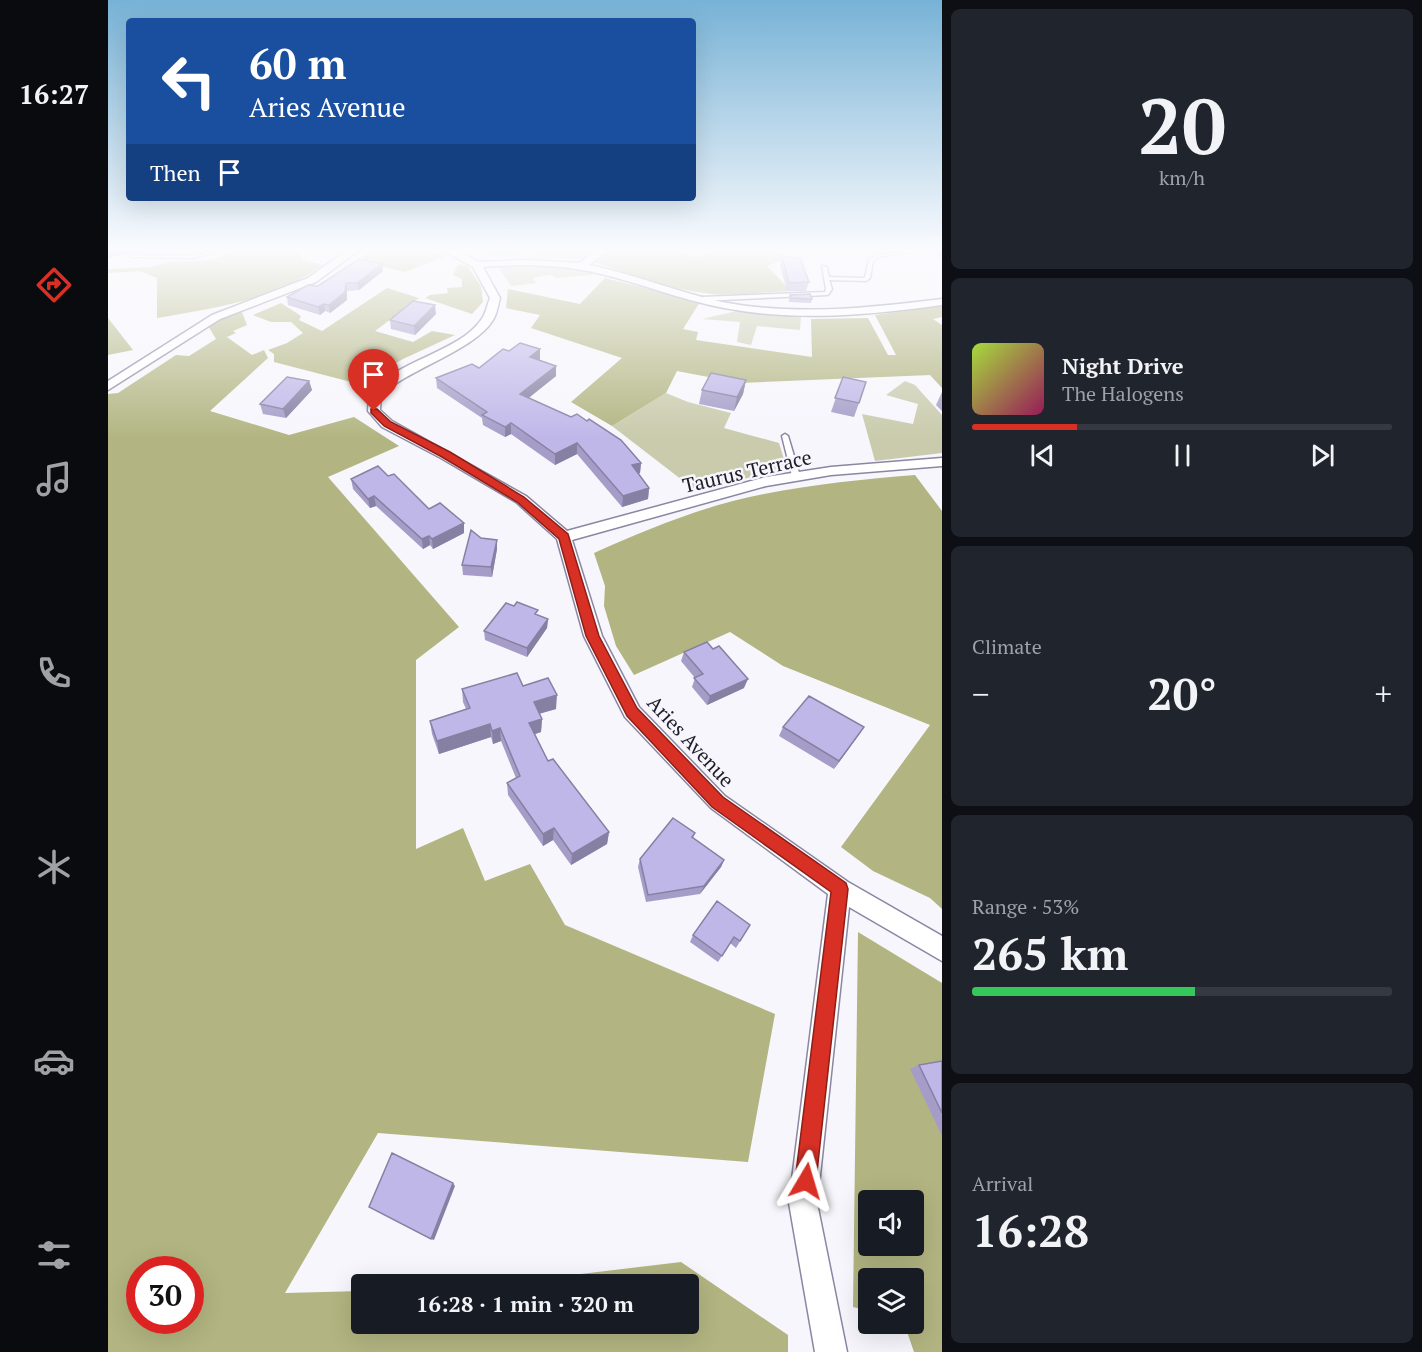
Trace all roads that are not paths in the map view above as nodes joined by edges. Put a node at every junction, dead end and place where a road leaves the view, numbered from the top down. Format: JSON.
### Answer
{"nodes":[{"id":1,"x":226,"y":313,"type":"edge"},
{"id":2,"x":490,"y":313,"type":"edge"},
{"id":3,"x":108,"y":386,"type":"edge"},
{"id":4,"x":785,"y":436,"type":"dead end"},
{"id":5,"x":942,"y":462,"type":"edge"},
{"id":6,"x":796,"y":476,"type":"junction"},
{"id":7,"x":564,"y":537,"type":"junction"},
{"id":8,"x":840,"y":889,"type":"junction"},
{"id":9,"x":942,"y":949,"type":"edge"},
{"id":10,"x":831,"y":1352,"type":"edge"}],
"edges":[{"from":1,"to":3,"type":"street"},
{"from":2,"to":7,"type":"street"},
{"from":4,"to":6,"type":"lane"},
{"from":5,"to":6,"type":"street","name":"Taurus Terrace"},
{"from":6,"to":7,"type":"street","name":"Taurus Terrace"},
{"from":7,"to":8,"type":"street","name":"Aries Avenue"},
{"from":8,"to":9,"type":"street","name":"Aries Avenue"},
{"from":8,"to":10,"type":"street"}]}
